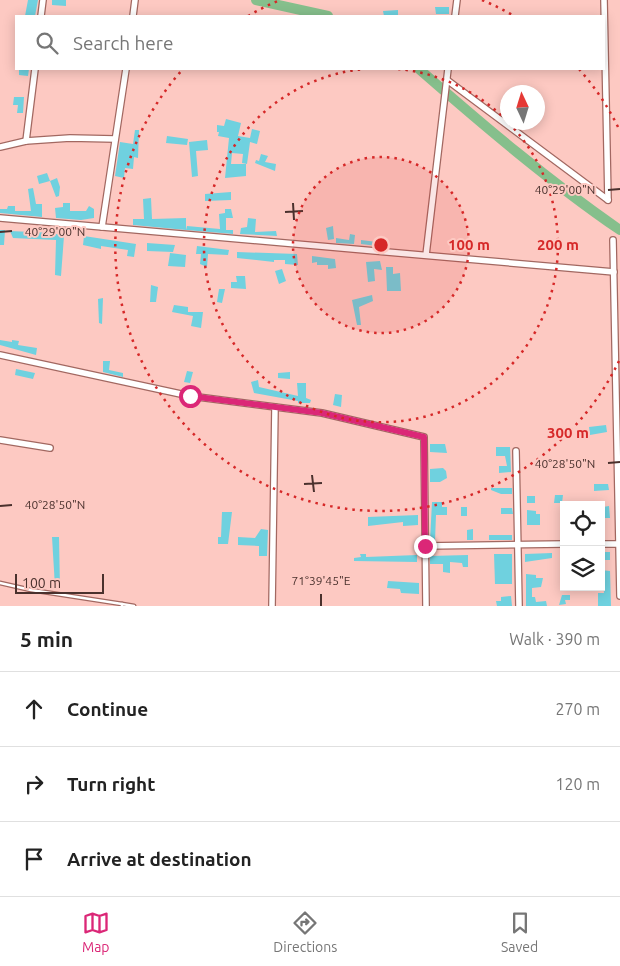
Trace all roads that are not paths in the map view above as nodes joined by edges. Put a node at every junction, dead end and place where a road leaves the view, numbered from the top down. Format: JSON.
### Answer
{"nodes":[{"id":1,"x":43,"y":0,"type":"edge"},
{"id":2,"x":135,"y":0,"type":"edge"},
{"id":3,"x":457,"y":0,"type":"edge"},
{"id":4,"x":604,"y":0,"type":"edge"},
{"id":5,"x":41,"y":15,"type":"edge"},
{"id":6,"x":133,"y":15,"type":"edge"},
{"id":7,"x":455,"y":15,"type":"edge"},
{"id":8,"x":604,"y":15,"type":"edge"},
{"id":9,"x":605,"y":50,"type":"edge"},
{"id":10,"x":35,"y":70,"type":"edge"},
{"id":11,"x":126,"y":70,"type":"edge"},
{"id":12,"x":448,"y":70,"type":"edge"},
{"id":13,"x":446,"y":80,"type":"junction"},
{"id":14,"x":116,"y":139,"type":"junction"},
{"id":15,"x":26,"y":141,"type":"junction"},
{"id":16,"x":0,"y":147,"type":"edge"},
{"id":17,"x":0,"y":218,"type":"edge"},
{"id":18,"x":102,"y":227,"type":"junction"},
{"id":19,"x":613,"y":240,"type":"dead end"},
{"id":20,"x":426,"y":255,"type":"junction"},
{"id":21,"x":614,"y":272,"type":"junction"},
{"id":22,"x":0,"y":355,"type":"edge"},
{"id":23,"x":275,"y":407,"type":"junction"},
{"id":24,"x":0,"y":440,"type":"edge"},
{"id":25,"x":50,"y":448,"type":"dead end"},
{"id":26,"x":516,"y":451,"type":"dead end"},
{"id":27,"x":518,"y":544,"type":"junction"},
{"id":28,"x":560,"y":544,"type":"edge"},
{"id":29,"x":605,"y":544,"type":"edge"},
{"id":30,"x":620,"y":544,"type":"edge"},
{"id":31,"x":425,"y":546,"type":"junction"},
{"id":32,"x":0,"y":583,"type":"edge"},
{"id":33,"x":620,"y":596,"type":"edge"},
{"id":34,"x":122,"y":605,"type":"edge"},
{"id":35,"x":134,"y":606,"type":"edge"},
{"id":36,"x":272,"y":606,"type":"edge"},
{"id":37,"x":426,"y":606,"type":"edge"},
{"id":38,"x":519,"y":606,"type":"edge"}],
"edges":[{"from":1,"to":5,"type":"street"},
{"from":2,"to":6,"type":"street"},
{"from":3,"to":7,"type":"street"},
{"from":4,"to":8,"type":"street"},
{"from":9,"to":13,"type":"street"},
{"from":10,"to":15,"type":"street"},
{"from":11,"to":14,"type":"street"},
{"from":12,"to":13,"type":"street"},
{"from":13,"to":20,"type":"street"},
{"from":14,"to":15,"type":"street"},
{"from":14,"to":18,"type":"street"},
{"from":15,"to":16,"type":"street"},
{"from":17,"to":18,"type":"street"},
{"from":18,"to":20,"type":"street"},
{"from":19,"to":21,"type":"street"},
{"from":20,"to":21,"type":"street"},
{"from":21,"to":30,"type":"street"},
{"from":22,"to":23,"type":"street"},
{"from":23,"to":31,"type":"street"},
{"from":23,"to":36,"type":"street"},
{"from":24,"to":25,"type":"street"},
{"from":26,"to":27,"type":"street"},
{"from":27,"to":28,"type":"street"},
{"from":27,"to":31,"type":"street"},
{"from":27,"to":38,"type":"street"},
{"from":29,"to":30,"type":"street"},
{"from":30,"to":33,"type":"street"},
{"from":31,"to":37,"type":"street"},
{"from":32,"to":34,"type":"lane"},
{"from":34,"to":35,"type":"lane"}]}
